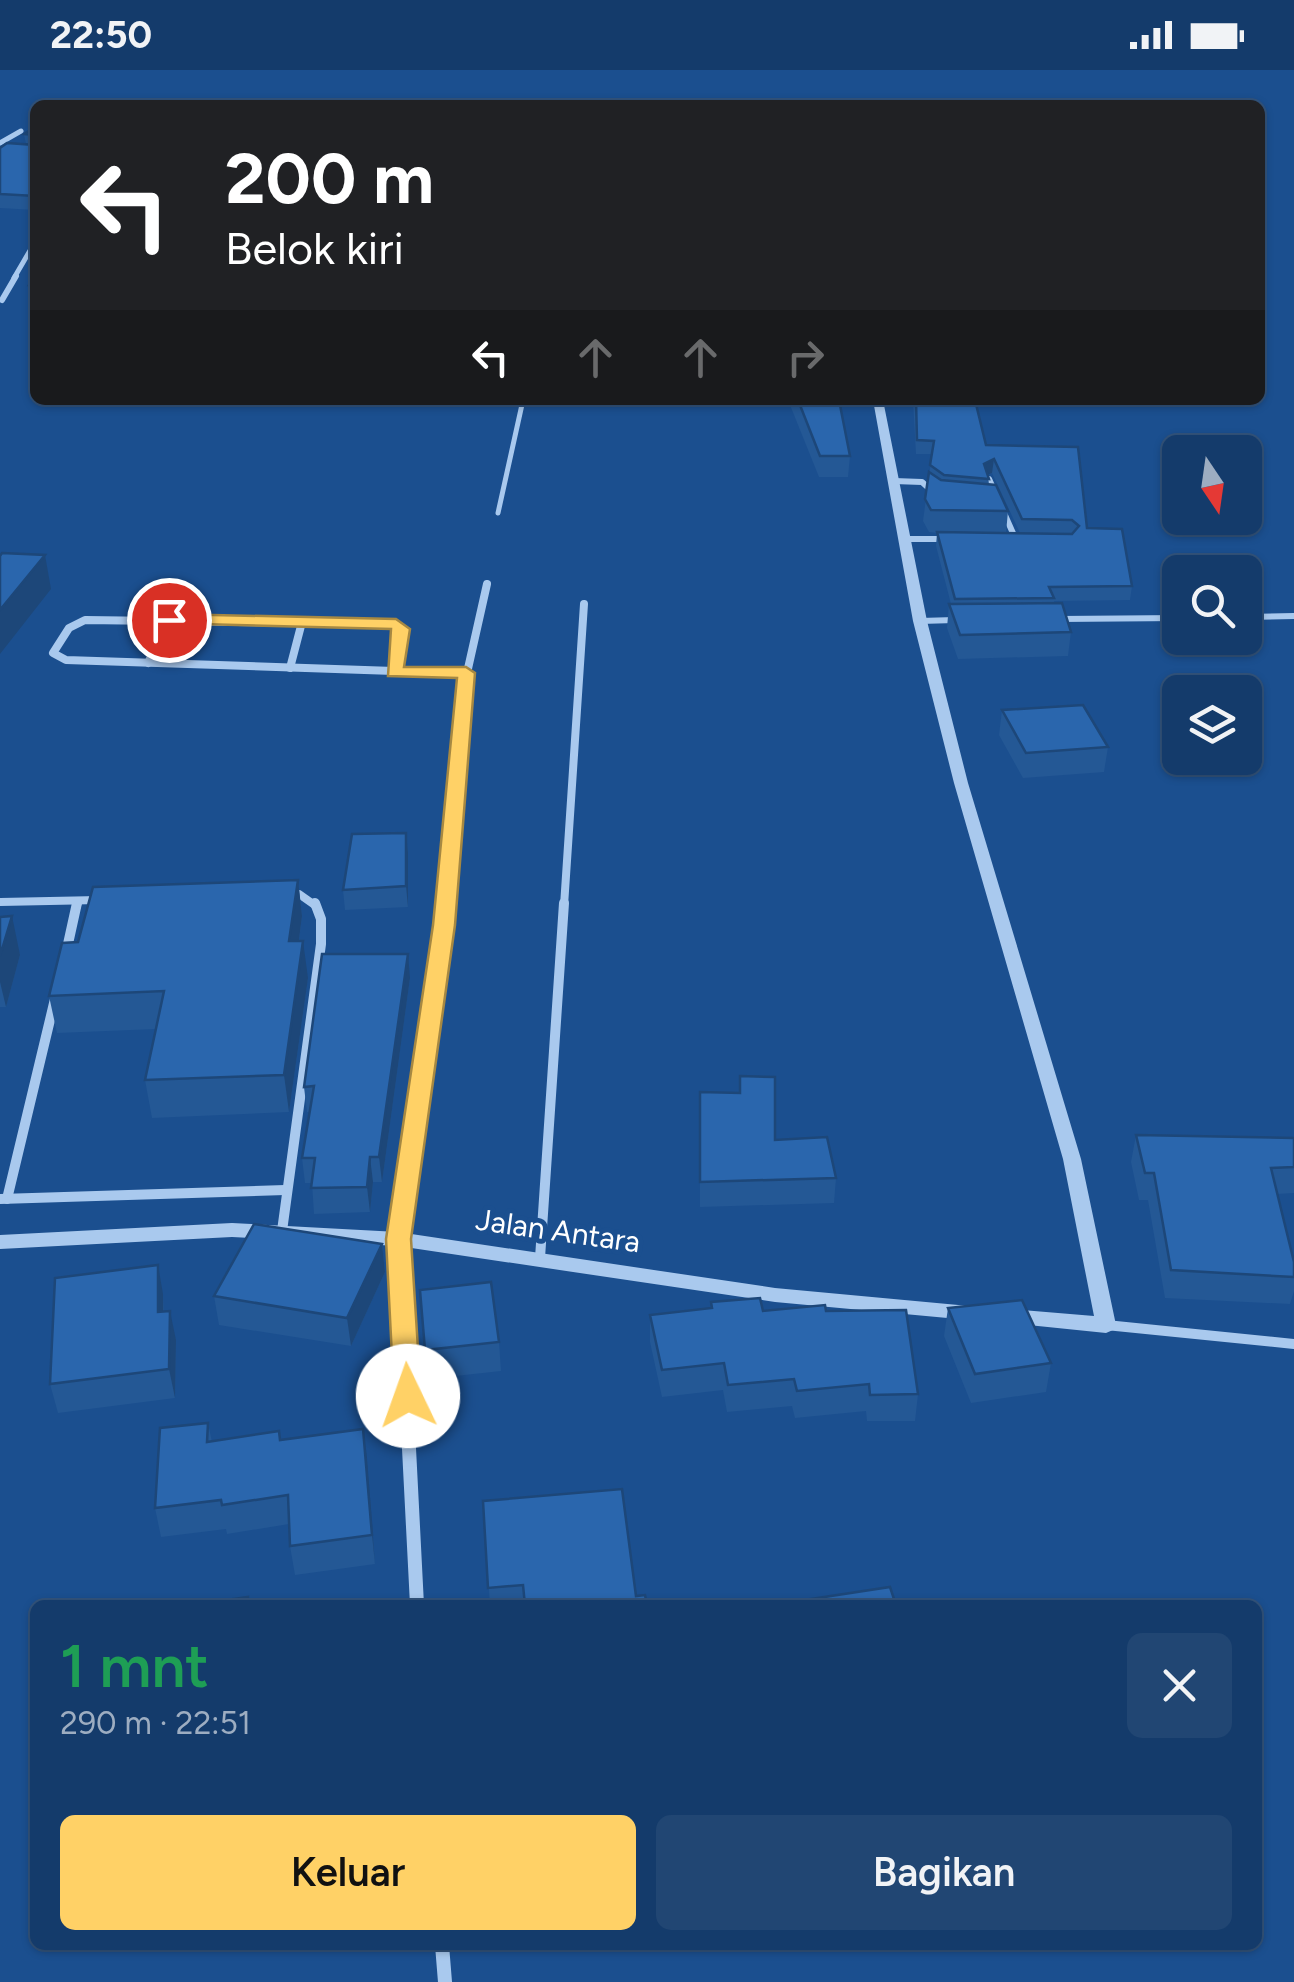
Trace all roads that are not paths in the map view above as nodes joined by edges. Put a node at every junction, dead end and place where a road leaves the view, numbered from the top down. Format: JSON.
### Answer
{"nodes":[{"id":1,"x":22,"y":130,"type":"edge"},
{"id":2,"x":1,"y":149,"type":"edge"},
{"id":3,"x":16,"y":152,"type":"edge"},
{"id":4,"x":30,"y":252,"type":"edge"},
{"id":5,"x":24,"y":264,"type":"junction"},
{"id":6,"x":30,"y":264,"type":"edge"},
{"id":7,"x":2,"y":300,"type":"dead end"},
{"id":8,"x":522,"y":405,"type":"edge"},
{"id":9,"x":879,"y":405,"type":"edge"},
{"id":10,"x":989,"y":480,"type":"edge"},
{"id":11,"x":894,"y":481,"type":"junction"},
{"id":12,"x":940,"y":495,"type":"edge"},
{"id":13,"x":979,"y":499,"type":"edge"},
{"id":14,"x":998,"y":501,"type":"junction"},
{"id":15,"x":498,"y":514,"type":"dead end"},
{"id":16,"x":905,"y":539,"type":"junction"},
{"id":17,"x":960,"y":540,"type":"edge"},
{"id":18,"x":998,"y":540,"type":"edge"},
{"id":19,"x":1016,"y":540,"type":"junction"},
{"id":20,"x":1034,"y":540,"type":"edge"},
{"id":21,"x":487,"y":584,"type":"dead end"},
{"id":22,"x":584,"y":604,"type":"dead end"},
{"id":23,"x":1294,"y":616,"type":"edge"},
{"id":24,"x":1262,"y":617,"type":"edge"},
{"id":25,"x":1162,"y":618,"type":"edge"},
{"id":26,"x":1050,"y":619,"type":"edge"},
{"id":27,"x":169,"y":620,"type":"junction"},
{"id":28,"x":957,"y":620,"type":"edge"},
{"id":29,"x":920,"y":621,"type":"junction"},
{"id":30,"x":302,"y":622,"type":"junction"},
{"id":31,"x":148,"y":663,"type":"junction"},
{"id":32,"x":290,"y":668,"type":"junction"},
{"id":33,"x":394,"y":672,"type":"junction"},
{"id":34,"x":466,"y":673,"type":"junction"},
{"id":35,"x":269,"y":894,"type":"edge"},
{"id":36,"x":116,"y":900,"type":"edge"},
{"id":37,"x":78,"y":901,"type":"junction"},
{"id":38,"x":0,"y":902,"type":"edge"},
{"id":39,"x":60,"y":976,"type":"edge"},
{"id":40,"x":56,"y":994,"type":"edge"},
{"id":41,"x":286,"y":1190,"type":"junction"},
{"id":42,"x":4,"y":1199,"type":"edge"},
{"id":43,"x":282,"y":1231,"type":"junction"},
{"id":44,"x":398,"y":1239,"type":"junction"},
{"id":45,"x":0,"y":1242,"type":"edge"},
{"id":46,"x":540,"y":1258,"type":"junction"},
{"id":47,"x":1106,"y":1325,"type":"junction"},
{"id":48,"x":1294,"y":1344,"type":"edge"},
{"id":49,"x":417,"y":1600,"type":"edge"},
{"id":50,"x":442,"y":1950,"type":"edge"},
{"id":51,"x":445,"y":1982,"type":"edge"}],
"edges":[{"from":1,"to":2,"type":"street"},
{"from":2,"to":3,"type":"street"},
{"from":4,"to":5,"type":"street"},
{"from":5,"to":6,"type":"street"},
{"from":5,"to":7,"type":"street"},
{"from":8,"to":15,"type":"lane"},
{"from":9,"to":11,"type":"street"},
{"from":10,"to":14,"type":"street"},
{"from":11,"to":12,"type":"street"},
{"from":11,"to":16,"type":"street"},
{"from":13,"to":14,"type":"street"},
{"from":14,"to":19,"type":"street"},
{"from":16,"to":17,"type":"street"},
{"from":16,"to":29,"type":"street"},
{"from":18,"to":19,"type":"street"},
{"from":19,"to":20,"type":"street"},
{"from":21,"to":34,"type":"street"},
{"from":22,"to":46,"type":"street"},
{"from":23,"to":24,"type":"lane"},
{"from":25,"to":26,"type":"lane"},
{"from":27,"to":30,"type":"street"},
{"from":27,"to":31,"type":"street"},
{"from":27,"to":31,"type":"street"},
{"from":28,"to":29,"type":"lane"},
{"from":29,"to":47,"type":"street"},
{"from":30,"to":32,"type":"street"},
{"from":30,"to":33,"type":"street"},
{"from":31,"to":32,"type":"street"},
{"from":32,"to":33,"type":"street"},
{"from":33,"to":34,"type":"street"},
{"from":34,"to":44,"type":"street"},
{"from":35,"to":41,"type":"street"},
{"from":36,"to":37,"type":"street"},
{"from":37,"to":38,"type":"street"},
{"from":37,"to":39,"type":"street"},
{"from":40,"to":42,"type":"street"},
{"from":41,"to":42,"type":"street"},
{"from":41,"to":43,"type":"street"},
{"from":43,"to":44,"type":"street","name":"Jalan Antara"},
{"from":43,"to":45,"type":"street","name":"Jalan Antara"},
{"from":44,"to":46,"type":"street","name":"Jalan Antara"},
{"from":44,"to":49,"type":"street"},
{"from":46,"to":47,"type":"street","name":"Jalan Antara"},
{"from":47,"to":48,"type":"street"},
{"from":50,"to":51,"type":"street"}]}
